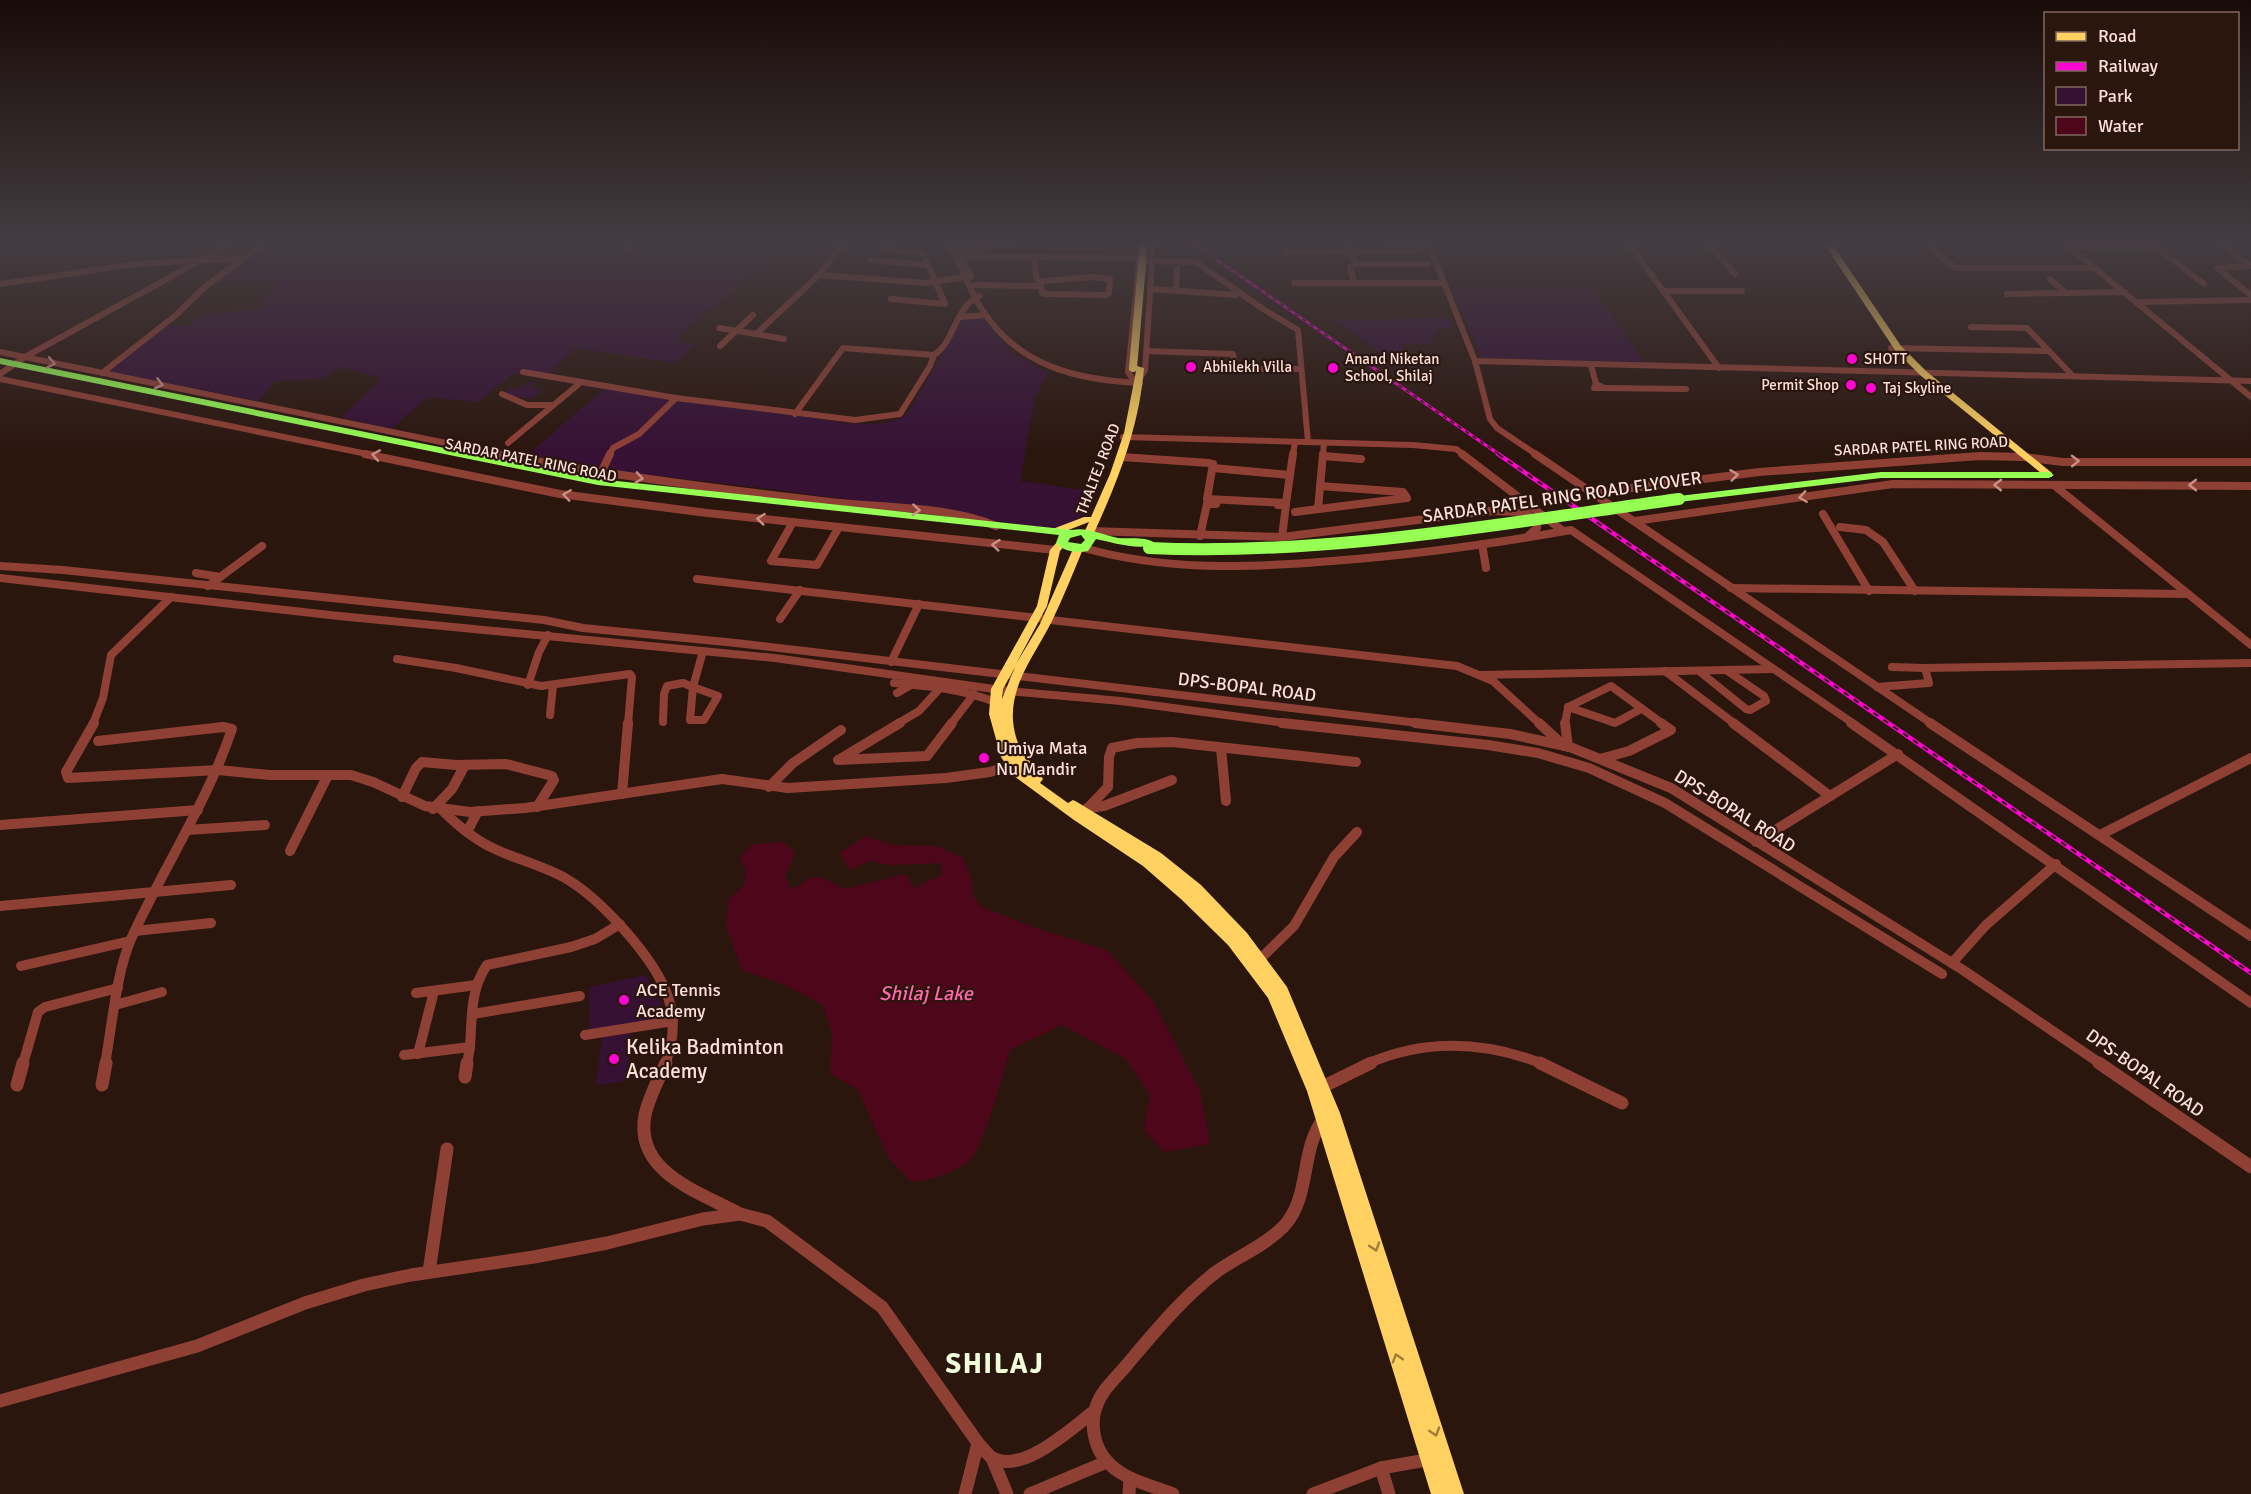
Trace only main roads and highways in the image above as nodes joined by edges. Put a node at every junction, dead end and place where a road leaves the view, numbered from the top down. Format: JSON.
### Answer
{"nodes":[{"id":1,"x":1138,"y":312,"type":"edge"},
{"id":2,"x":1142,"y":312,"type":"edge"},
{"id":3,"x":1869,"y":312,"type":"edge"},
{"id":4,"x":1871,"y":312,"type":"edge"},
{"id":5,"x":1894,"y":348,"type":"junction"},
{"id":6,"x":4,"y":369,"type":"edge"},
{"id":7,"x":1134,"y":377,"type":"junction"},
{"id":8,"x":1126,"y":437,"type":"junction"},
{"id":9,"x":2037,"y":467,"type":"joint"},
{"id":10,"x":1088,"y":519,"type":"junction"},
{"id":11,"x":1074,"y":540,"type":"junction"},
{"id":12,"x":1041,"y":618,"type":"junction"},
{"id":13,"x":1017,"y":764,"type":"junction"},
{"id":14,"x":1319,"y":1089,"type":"junction"},
{"id":15,"x":1436,"y":1460,"type":"junction"},
{"id":16,"x":1440,"y":1494,"type":"edge"},
{"id":17,"x":1455,"y":1494,"type":"edge"}],
"edges":[{"from":1,"to":7,"type":"main road","bridge":true},
{"from":2,"to":7,"type":"main road"},
{"from":3,"to":5,"type":"main road"},
{"from":4,"to":5,"type":"main road"},
{"from":5,"to":9,"type":"main road"},
{"from":6,"to":11,"type":"highway","name":"SARDAR PATEL RING ROAD"},
{"from":6,"to":11,"type":"highway","name":"SARDAR PATEL RING ROAD"},
{"from":7,"to":8,"type":"main road","name":"THALTEJ ROAD"},
{"from":8,"to":10,"type":"main road"},
{"from":8,"to":11,"type":"main road","name":"THALTEJ ROAD"},
{"from":9,"to":11,"type":"highway","name":"SARDAR PATEL RING ROAD FLYOVER","bridge":true},
{"from":10,"to":11,"type":"main road"},
{"from":10,"to":11,"type":"main road"},
{"from":11,"to":12,"type":"main road"},
{"from":11,"to":12,"type":"main road"},
{"from":12,"to":13,"type":"main road"},
{"from":13,"to":14,"type":"main road"},
{"from":13,"to":14,"type":"main road"},
{"from":14,"to":15,"type":"main road"},
{"from":15,"to":16,"type":"main road"},
{"from":15,"to":17,"type":"main road"}]}
